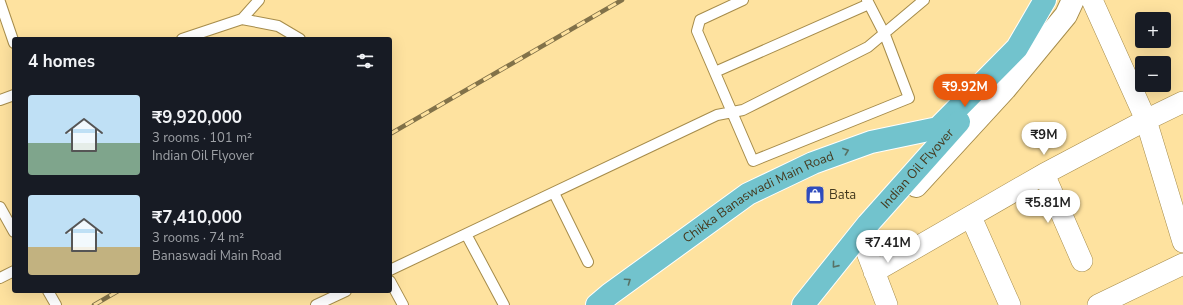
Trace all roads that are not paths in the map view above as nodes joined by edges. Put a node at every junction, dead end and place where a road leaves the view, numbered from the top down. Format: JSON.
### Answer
{"nodes":[{"id":1,"x":259,"y":0,"type":"edge"},
{"id":2,"x":743,"y":0,"type":"edge"},
{"id":3,"x":924,"y":0,"type":"edge"},
{"id":4,"x":1074,"y":0,"type":"edge"},
{"id":5,"x":1092,"y":0,"type":"edge"},
{"id":6,"x":0,"y":2,"type":"edge"},
{"id":7,"x":868,"y":2,"type":"edge"},
{"id":8,"x":1047,"y":5,"type":"edge"},
{"id":9,"x":242,"y":19,"type":"junction"},
{"id":10,"x":885,"y":35,"type":"junction"},
{"id":11,"x":12,"y":37,"type":"edge"},
{"id":12,"x":188,"y":37,"type":"edge"},
{"id":13,"x":297,"y":37,"type":"edge"},
{"id":14,"x":714,"y":72,"type":"junction"},
{"id":15,"x":12,"y":96,"type":"edge"},
{"id":16,"x":0,"y":100,"type":"edge"},
{"id":17,"x":1183,"y":102,"type":"edge"},
{"id":18,"x":732,"y":112,"type":"junction"},
{"id":19,"x":1146,"y":120,"type":"junction"},
{"id":20,"x":938,"y":128,"type":"joint"},
{"id":21,"x":1044,"y":174,"type":"junction"},
{"id":22,"x":554,"y":193,"type":"junction"},
{"id":23,"x":0,"y":207,"type":"edge"},
{"id":24,"x":971,"y":217,"type":"junction"},
{"id":25,"x":12,"y":228,"type":"edge"},
{"id":26,"x":864,"y":229,"type":"junction"},
{"id":27,"x":466,"y":234,"type":"junction"},
{"id":28,"x":1183,"y":242,"type":"edge"},
{"id":29,"x":1082,"y":261,"type":"dead end"},
{"id":30,"x":588,"y":262,"type":"dead end"},
{"id":31,"x":1182,"y":268,"type":"edge"},
{"id":32,"x":392,"y":269,"type":"edge"},
{"id":33,"x":12,"y":272,"type":"edge"},
{"id":34,"x":874,"y":272,"type":"junction"},
{"id":35,"x":0,"y":278,"type":"edge"},
{"id":36,"x":392,"y":285,"type":"edge"},
{"id":37,"x":49,"y":293,"type":"edge"},
{"id":38,"x":342,"y":293,"type":"edge"},
{"id":39,"x":56,"y":305,"type":"edge"},
{"id":40,"x":316,"y":305,"type":"edge"},
{"id":41,"x":403,"y":305,"type":"edge"},
{"id":42,"x":504,"y":305,"type":"edge"},
{"id":43,"x":597,"y":305,"type":"edge"},
{"id":44,"x":803,"y":305,"type":"edge"},
{"id":45,"x":887,"y":305,"type":"edge"},
{"id":46,"x":1010,"y":305,"type":"edge"},
{"id":47,"x":1098,"y":305,"type":"edge"}],
"edges":[{"from":1,"to":9,"type":"lane"},
{"from":2,"to":14,"type":"lane"},
{"from":3,"to":10,"type":"lane"},
{"from":4,"to":26,"type":"street"},
{"from":5,"to":19,"type":"street"},
{"from":6,"to":11,"type":"lane"},
{"from":7,"to":10,"type":"lane"},
{"from":7,"to":14,"type":"lane"},
{"from":8,"to":20,"type":"main road","name":"Indian Oil Flyover"},
{"from":8,"to":26,"type":"main road","name":"Indian Oil Flyover"},
{"from":9,"to":12,"type":"lane"},
{"from":9,"to":13,"type":"lane"},
{"from":10,"to":18,"type":"lane"},
{"from":10,"to":18,"type":"lane"},
{"from":14,"to":18,"type":"lane"},
{"from":15,"to":16,"type":"lane"},
{"from":17,"to":19,"type":"street"},
{"from":18,"to":22,"type":"lane"},
{"from":19,"to":21,"type":"street"},
{"from":19,"to":28,"type":"street"},
{"from":43,"to":20,"type":"main road","name":"Chikka Banaswadi Main Road","one_way":true},
{"from":21,"to":24,"type":"street"},
{"from":21,"to":29,"type":"street"},
{"from":22,"to":27,"type":"lane"},
{"from":22,"to":30,"type":"lane"},
{"from":23,"to":25,"type":"lane"},
{"from":24,"to":34,"type":"street"},
{"from":24,"to":46,"type":"street"},
{"from":26,"to":34,"type":"street"},
{"from":26,"to":44,"type":"main road","name":"Indian Oil Flyover","one_way":true},
{"from":27,"to":32,"type":"lane"},
{"from":27,"to":42,"type":"lane"},
{"from":31,"to":47,"type":"street"},
{"from":33,"to":35,"type":"lane"},
{"from":34,"to":45,"type":"street"},
{"from":36,"to":41,"type":"lane"},
{"from":37,"to":39,"type":"lane"},
{"from":38,"to":40,"type":"lane"}]}
